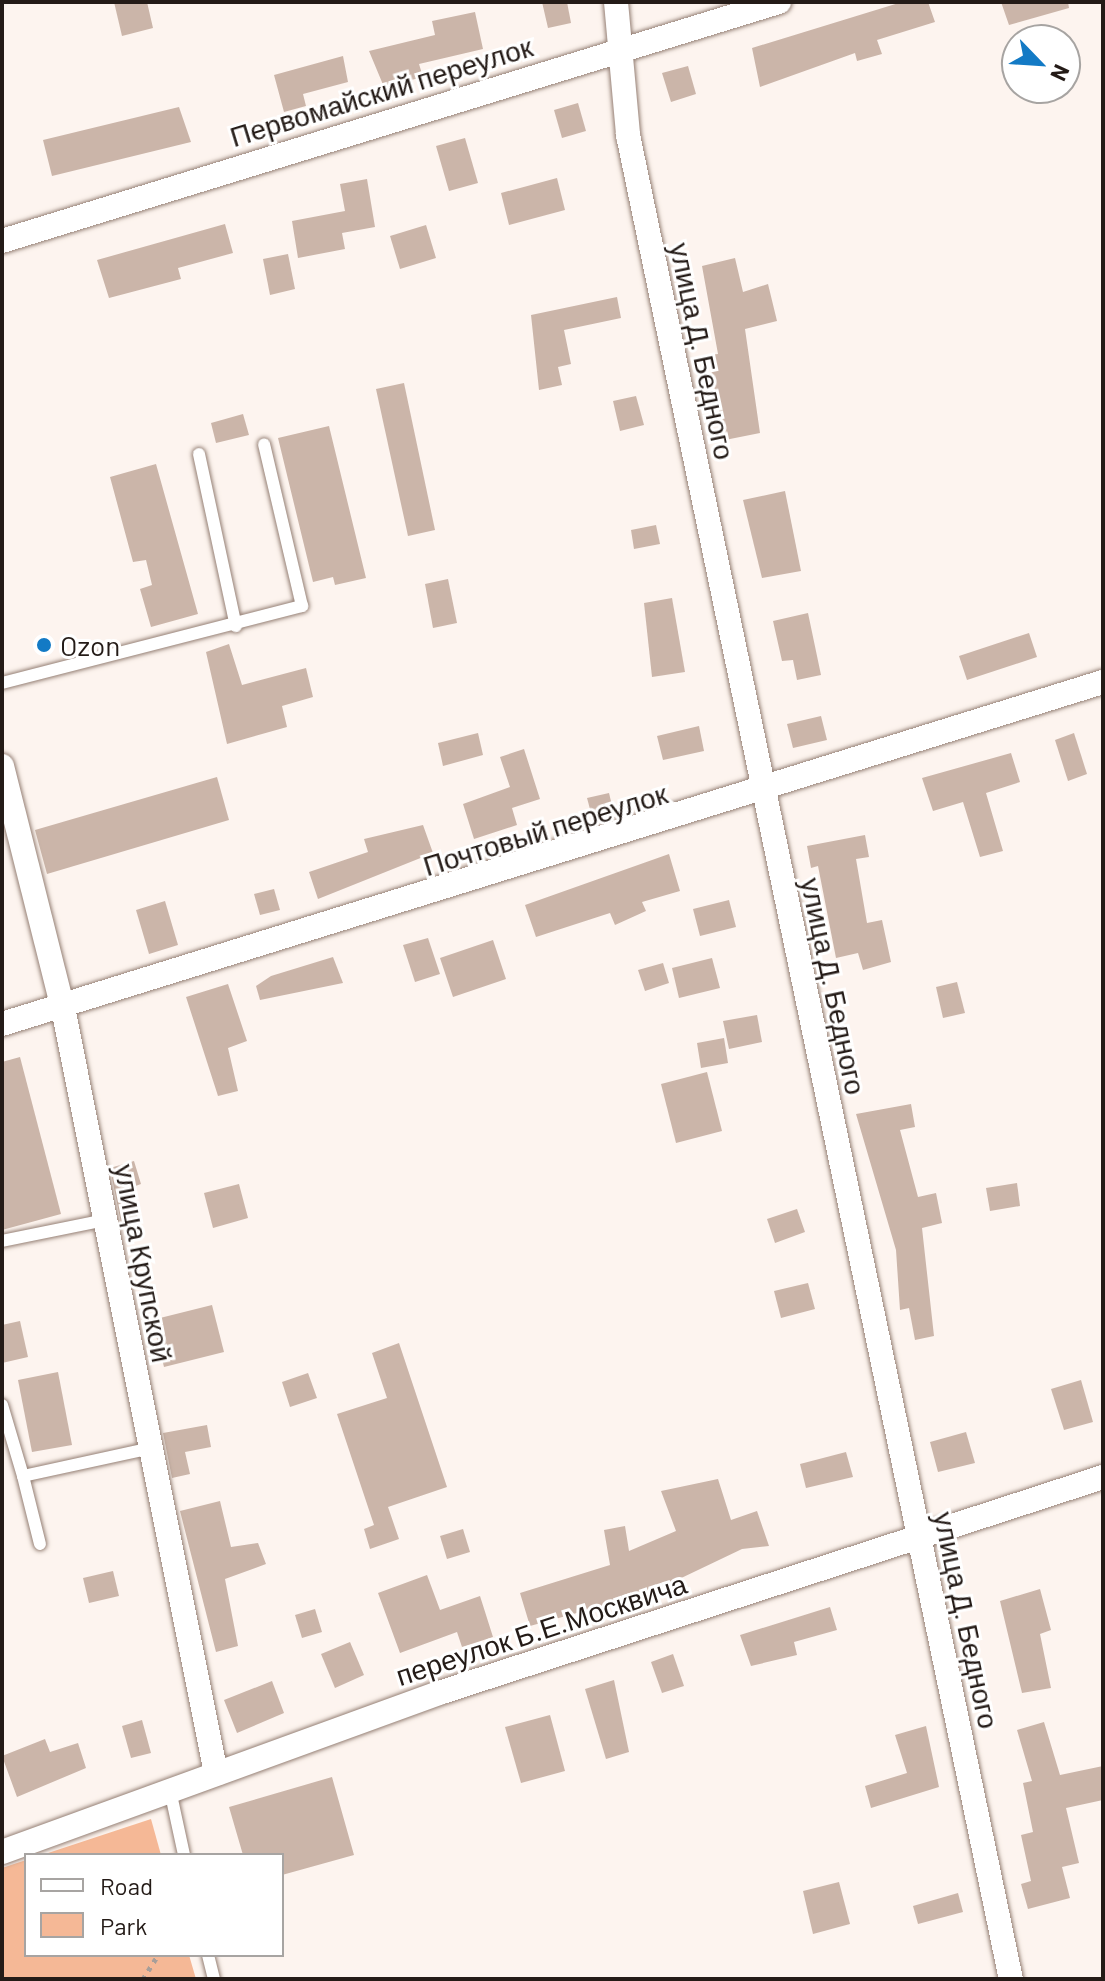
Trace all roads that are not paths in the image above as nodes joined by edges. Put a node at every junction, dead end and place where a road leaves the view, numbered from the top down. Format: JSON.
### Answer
{"nodes":[{"id":1,"x":616,"y":2,"type":"edge"},
{"id":2,"x":779,"y":2,"type":"edge"},
{"id":3,"x":620,"y":48,"type":"junction"},
{"id":4,"x":2,"y":241,"type":"edge"},
{"id":5,"x":264,"y":444,"type":"dead end"},
{"id":6,"x":199,"y":454,"type":"dead end"},
{"id":7,"x":236,"y":626,"type":"junction"},
{"id":8,"x":1103,"y":682,"type":"edge"},
{"id":9,"x":2,"y":683,"type":"edge"},
{"id":10,"x":2,"y":766,"type":"edge"},
{"id":11,"x":764,"y":793,"type":"junction"},
{"id":12,"x":63,"y":1008,"type":"junction"},
{"id":13,"x":2,"y":1024,"type":"edge"},
{"id":14,"x":105,"y":1220,"type":"junction"},
{"id":15,"x":2,"y":1241,"type":"edge"},
{"id":16,"x":2,"y":1405,"type":"edge"},
{"id":17,"x":151,"y":1448,"type":"junction"},
{"id":18,"x":23,"y":1476,"type":"junction"},
{"id":19,"x":1103,"y":1477,"type":"edge"},
{"id":20,"x":919,"y":1536,"type":"junction"},
{"id":21,"x":40,"y":1544,"type":"dead end"},
{"id":22,"x":216,"y":1774,"type":"junction"},
{"id":23,"x":170,"y":1790,"type":"junction"},
{"id":24,"x":2,"y":1852,"type":"edge"},
{"id":25,"x":184,"y":1853,"type":"edge"},
{"id":26,"x":208,"y":1957,"type":"edge"},
{"id":27,"x":214,"y":1979,"type":"edge"},
{"id":28,"x":1011,"y":1979,"type":"edge"}],
"edges":[{"from":1,"to":3,"type":"street","name":"улица Д. Бедного"},
{"from":2,"to":3,"type":"street","name":"Первомайский переулок"},
{"from":3,"to":4,"type":"street","name":"Первомайский переулок"},
{"from":3,"to":11,"type":"street","name":"улица Д. Бедного"},
{"from":5,"to":7,"type":"lane"},
{"from":6,"to":7,"type":"lane"},
{"from":7,"to":9,"type":"lane"},
{"from":8,"to":11,"type":"street","name":"Почтовый переулок"},
{"from":10,"to":12,"type":"street","name":"улица Крупской"},
{"from":11,"to":12,"type":"street","name":"Почтовый переулок"},
{"from":11,"to":20,"type":"street","name":"улица Д. Бедного"},
{"from":12,"to":13,"type":"street","name":"Почтовый переулок"},
{"from":12,"to":14,"type":"street","name":"улица Крупской"},
{"from":14,"to":15,"type":"lane"},
{"from":14,"to":17,"type":"street","name":"улица Крупской"},
{"from":16,"to":18,"type":"lane"},
{"from":17,"to":18,"type":"lane"},
{"from":17,"to":22,"type":"street","name":"улица Крупской"},
{"from":18,"to":21,"type":"lane"},
{"from":19,"to":20,"type":"street","name":"переулок Б.Е.Москвича"},
{"from":20,"to":22,"type":"street","name":"переулок Б.Е.Москвича"},
{"from":20,"to":28,"type":"street","name":"улица Д. Бедного"},
{"from":22,"to":23,"type":"street","name":"переулок Б.Е.Москвича"},
{"from":23,"to":24,"type":"street","name":"переулок Б.Е.Москвича"},
{"from":23,"to":25,"type":"lane"},
{"from":26,"to":27,"type":"lane"}]}
